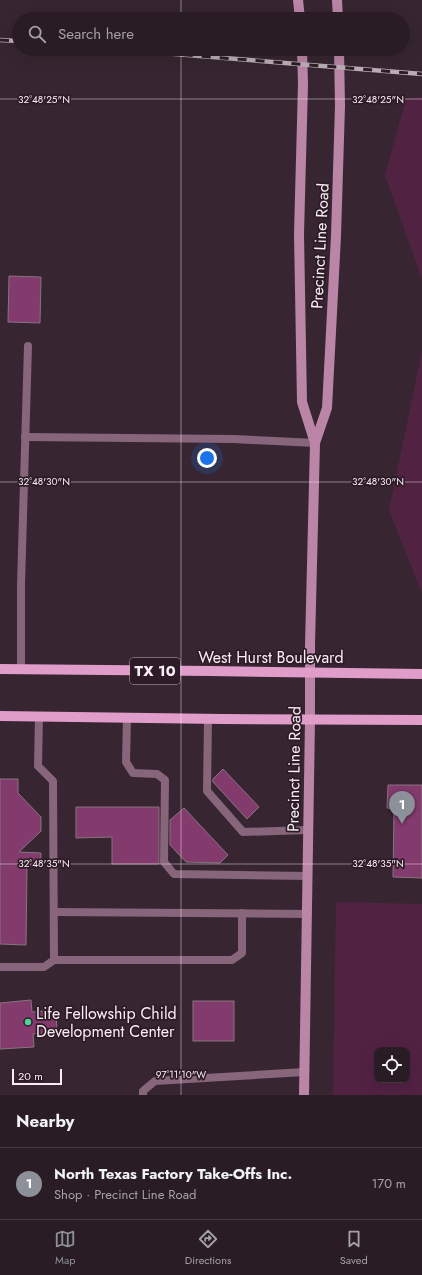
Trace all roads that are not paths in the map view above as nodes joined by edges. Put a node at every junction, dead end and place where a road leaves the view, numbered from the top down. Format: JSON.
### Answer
{"nodes":[{"id":1,"x":298,"y":0,"type":"edge"},
{"id":2,"x":337,"y":0,"type":"edge"},
{"id":3,"x":299,"y":12,"type":"edge"},
{"id":4,"x":338,"y":12,"type":"edge"},
{"id":5,"x":302,"y":56,"type":"edge"},
{"id":6,"x":338,"y":56,"type":"edge"},
{"id":7,"x":28,"y":346,"type":"dead end"},
{"id":8,"x":25,"y":437,"type":"junction"},
{"id":9,"x":315,"y":443,"type":"junction"},
{"id":10,"x":0,"y":669,"type":"edge"},
{"id":11,"x":22,"y":670,"type":"junction"},
{"id":12,"x":309,"y":672,"type":"junction"},
{"id":13,"x":422,"y":674,"type":"edge"},
{"id":14,"x":0,"y":716,"type":"edge"},
{"id":15,"x":39,"y":717,"type":"junction"},
{"id":16,"x":127,"y":718,"type":"junction"},
{"id":17,"x":208,"y":719,"type":"junction"},
{"id":18,"x":310,"y":720,"type":"junction"},
{"id":19,"x":422,"y":720,"type":"edge"},
{"id":20,"x":308,"y":830,"type":"junction"},
{"id":21,"x":307,"y":876,"type":"junction"},
{"id":22,"x":54,"y":912,"type":"junction"},
{"id":23,"x":242,"y":913,"type":"junction"},
{"id":24,"x":307,"y":914,"type":"junction"},
{"id":25,"x":54,"y":960,"type":"junction"},
{"id":26,"x":0,"y":967,"type":"edge"},
{"id":27,"x":304,"y":1072,"type":"junction"},
{"id":28,"x":143,"y":1095,"type":"edge"},
{"id":29,"x":304,"y":1095,"type":"edge"}],
"edges":[{"from":1,"to":3,"type":"main road"},
{"from":2,"to":4,"type":"main road"},
{"from":5,"to":9,"type":"main road","name":"Precinct Line Road"},
{"from":6,"to":9,"type":"main road","name":"Precinct Line Road"},
{"from":7,"to":8,"type":"lane"},
{"from":8,"to":9,"type":"lane"},
{"from":8,"to":11,"type":"lane"},
{"from":9,"to":12,"type":"main road","name":"Precinct Line Road"},
{"from":10,"to":11,"type":"main road","name":"West Hurst Boulevard","number":"TX 10"},
{"from":11,"to":12,"type":"main road","name":"West Hurst Boulevard","number":"TX 10"},
{"from":12,"to":13,"type":"main road","name":"West Hurst Boulevard","number":"TX 10"},
{"from":12,"to":18,"type":"main road","name":"Precinct Line Road"},
{"from":14,"to":15,"type":"main road"},
{"from":15,"to":16,"type":"main road"},
{"from":15,"to":22,"type":"lane"},
{"from":16,"to":17,"type":"main road"},
{"from":16,"to":21,"type":"lane"},
{"from":17,"to":18,"type":"main road"},
{"from":17,"to":20,"type":"lane"},
{"from":18,"to":19,"type":"main road"},
{"from":18,"to":20,"type":"main road","name":"Precinct Line Road"},
{"from":20,"to":21,"type":"main road","name":"Precinct Line Road"},
{"from":21,"to":24,"type":"main road","name":"Precinct Line Road"},
{"from":22,"to":23,"type":"lane"},
{"from":22,"to":25,"type":"lane"},
{"from":23,"to":24,"type":"lane"},
{"from":23,"to":25,"type":"lane"},
{"from":24,"to":27,"type":"main road","name":"Precinct Line Road"},
{"from":25,"to":26,"type":"lane"},
{"from":27,"to":28,"type":"lane"},
{"from":27,"to":29,"type":"main road","name":"Precinct Line Road"}]}
